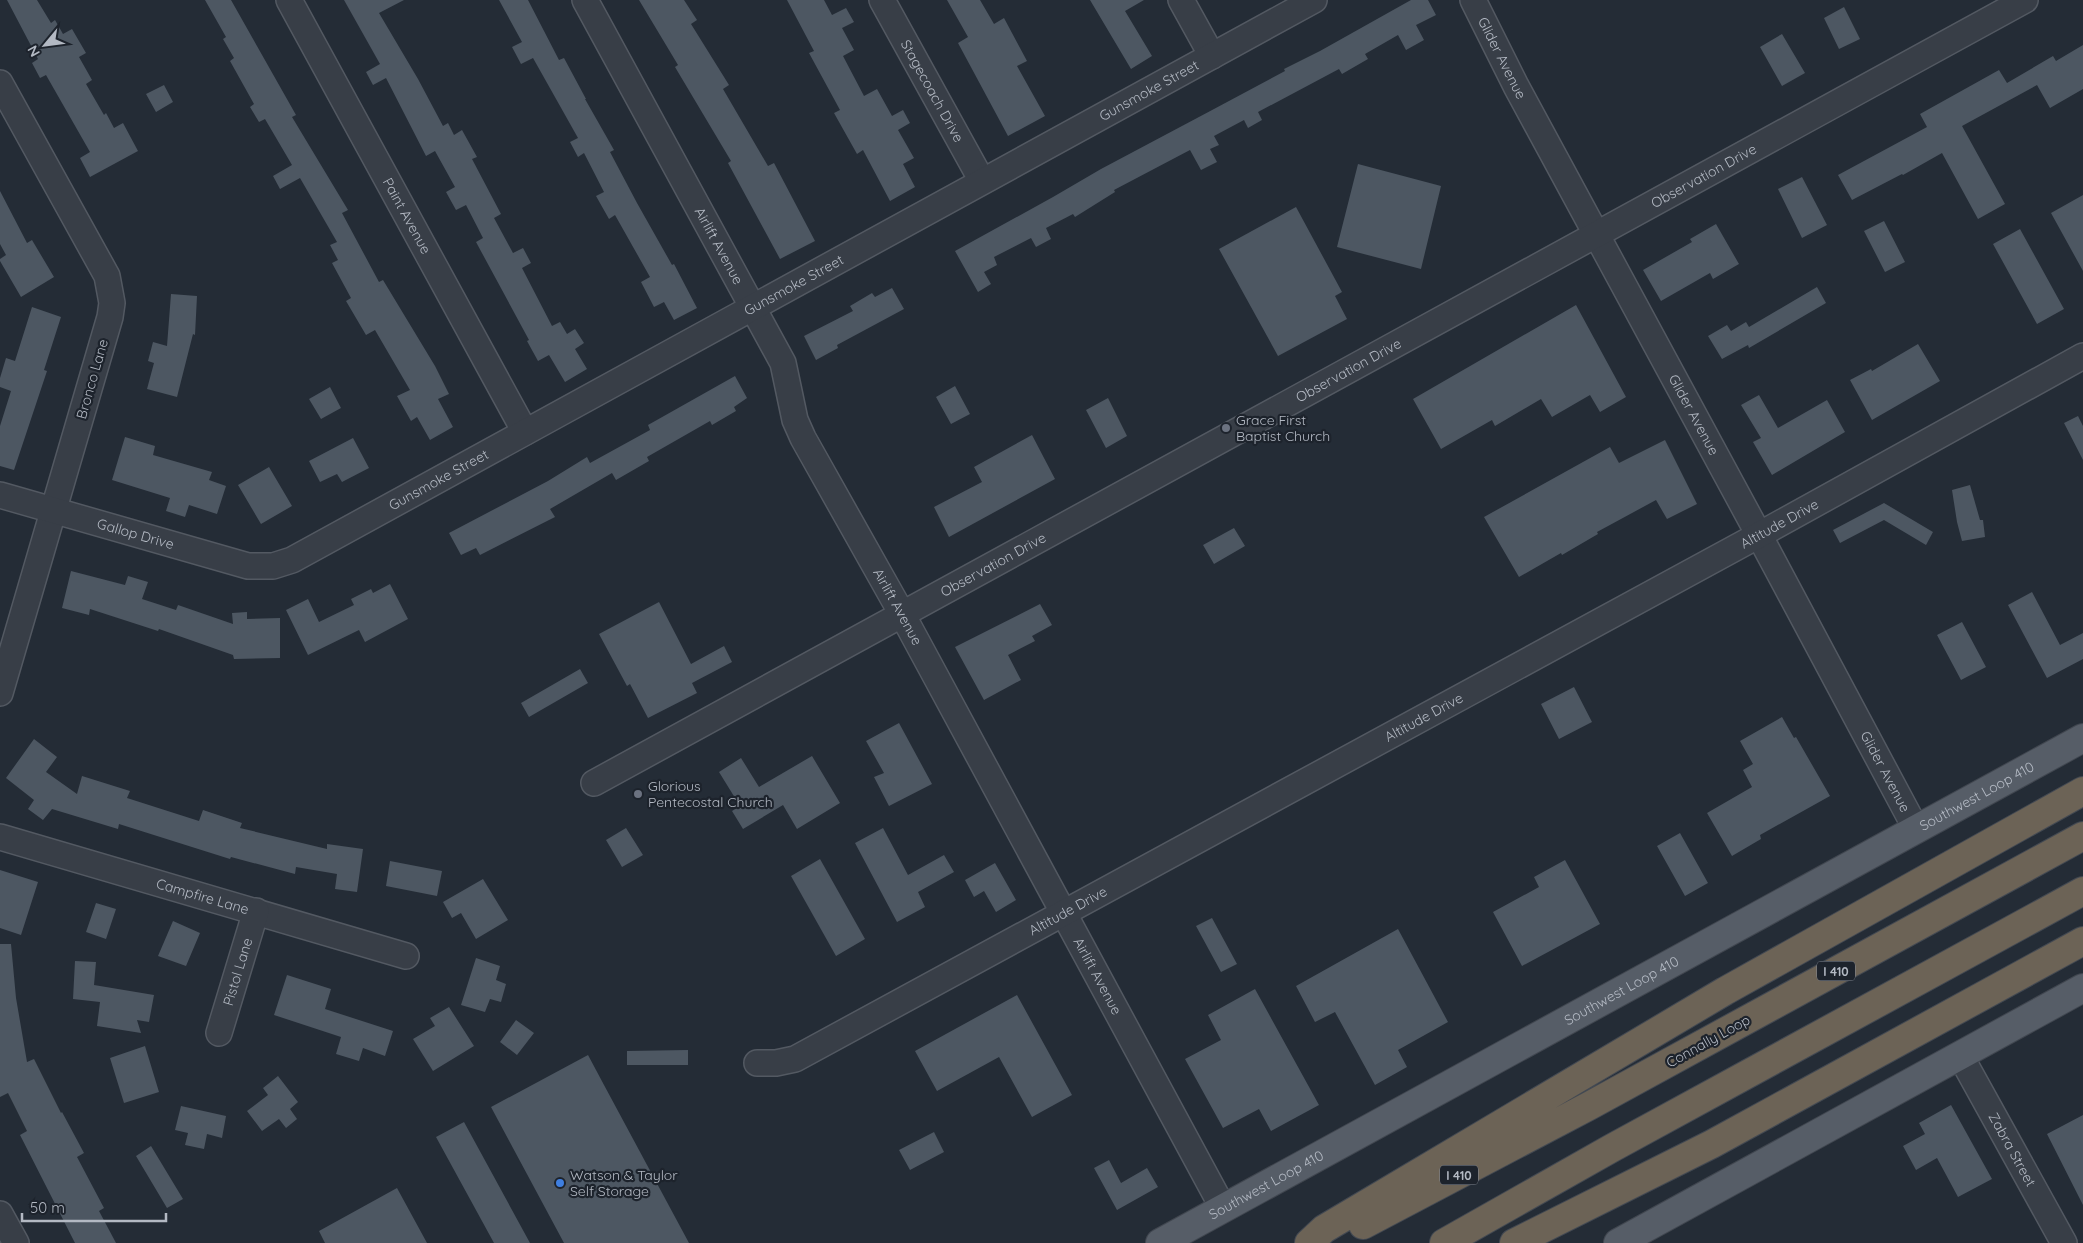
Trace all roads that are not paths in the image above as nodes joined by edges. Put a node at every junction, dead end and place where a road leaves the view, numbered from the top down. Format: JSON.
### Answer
{"nodes":[{"id":1,"x":288,"y":0,"type":"edge"},
{"id":2,"x":585,"y":0,"type":"edge"},
{"id":3,"x":882,"y":0,"type":"edge"},
{"id":4,"x":1182,"y":0,"type":"edge"},
{"id":5,"x":1314,"y":0,"type":"edge"},
{"id":6,"x":1473,"y":0,"type":"edge"},
{"id":7,"x":2025,"y":0,"type":"edge"},
{"id":8,"x":1212,"y":56,"type":"junction"},
{"id":9,"x":0,"y":83,"type":"edge"},
{"id":10,"x":982,"y":181,"type":"junction"},
{"id":11,"x":1597,"y":234,"type":"junction"},
{"id":12,"x":753,"y":306,"type":"junction"},
{"id":13,"x":2083,"y":356,"type":"edge"},
{"id":14,"x":525,"y":432,"type":"junction"},
{"id":15,"x":0,"y":495,"type":"edge"},
{"id":16,"x":53,"y":511,"type":"junction"},
{"id":17,"x":1760,"y":535,"type":"junction"},
{"id":18,"x":272,"y":566,"type":"joint"},
{"id":19,"x":902,"y":614,"type":"junction"},
{"id":20,"x":0,"y":694,"type":"edge"},
{"id":21,"x":2083,"y":738,"type":"edge"},
{"id":22,"x":594,"y":784,"type":"dead end"},
{"id":23,"x":2083,"y":791,"type":"edge"},
{"id":24,"x":1916,"y":829,"type":"junction"},
{"id":25,"x":2083,"y":836,"type":"edge"},
{"id":26,"x":0,"y":837,"type":"edge"},
{"id":27,"x":2083,"y":890,"type":"edge"},
{"id":28,"x":256,"y":911,"type":"junction"},
{"id":29,"x":1062,"y":912,"type":"junction"},
{"id":30,"x":2083,"y":941,"type":"edge"},
{"id":31,"x":406,"y":956,"type":"dead end"},
{"id":32,"x":2083,"y":988,"type":"edge"},
{"id":33,"x":219,"y":1033,"type":"dead end"},
{"id":34,"x":1960,"y":1055,"type":"junction"},
{"id":35,"x":758,"y":1063,"type":"dead end"},
{"id":36,"x":1223,"y":1208,"type":"junction"},
{"id":37,"x":0,"y":1214,"type":"edge"},
{"id":38,"x":16,"y":1243,"type":"edge"},
{"id":39,"x":1160,"y":1243,"type":"edge"},
{"id":40,"x":1309,"y":1243,"type":"edge"},
{"id":41,"x":1330,"y":1243,"type":"edge"},
{"id":42,"x":1444,"y":1243,"type":"edge"},
{"id":43,"x":1514,"y":1243,"type":"edge"},
{"id":44,"x":1618,"y":1243,"type":"edge"},
{"id":45,"x":2064,"y":1243,"type":"edge"}],
"edges":[{"from":1,"to":14,"type":"street","name":"Paint Avenue"},
{"from":2,"to":12,"type":"street","name":"Airlift Avenue"},
{"from":3,"to":10,"type":"street","name":"Stagecoach Drive"},
{"from":4,"to":8,"type":"street"},
{"from":5,"to":8,"type":"street","name":"Gunsmoke Street"},
{"from":6,"to":11,"type":"street","name":"Glider Avenue"},
{"from":7,"to":11,"type":"street","name":"Observation Drive"},
{"from":8,"to":10,"type":"street","name":"Gunsmoke Street"},
{"from":9,"to":16,"type":"street","name":"Bronco Lane"},
{"from":10,"to":12,"type":"street","name":"Gunsmoke Street"},
{"from":11,"to":17,"type":"street","name":"Glider Avenue"},
{"from":11,"to":19,"type":"street","name":"Observation Drive"},
{"from":12,"to":14,"type":"street","name":"Gunsmoke Street"},
{"from":12,"to":19,"type":"street","name":"Airlift Avenue"},
{"from":13,"to":17,"type":"street","name":"Altitude Drive"},
{"from":14,"to":18,"type":"street","name":"Gunsmoke Street"},
{"from":15,"to":16,"type":"street","name":"Gallop Drive"},
{"from":16,"to":18,"type":"street","name":"Gallop Drive"},
{"from":16,"to":20,"type":"street","name":"Bronco Lane"},
{"from":17,"to":24,"type":"street","name":"Glider Avenue"},
{"from":17,"to":29,"type":"street","name":"Altitude Drive"},
{"from":19,"to":22,"type":"street","name":"Observation Drive"},
{"from":19,"to":29,"type":"street","name":"Airlift Avenue"},
{"from":21,"to":24,"type":"main road","name":"Southwest Loop 410"},
{"from":23,"to":40,"type":"highway"},
{"from":24,"to":36,"type":"main road","name":"Southwest Loop 410"},
{"from":25,"to":41,"type":"highway","name":"Connally Loop","number":"I 410"},
{"from":26,"to":28,"type":"street","name":"Campfire Lane"},
{"from":27,"to":42,"type":"highway"},
{"from":28,"to":31,"type":"street","name":"Campfire Lane"},
{"from":28,"to":33,"type":"street","name":"Pistol Lane"},
{"from":29,"to":35,"type":"street","name":"Altitude Drive"},
{"from":29,"to":36,"type":"street","name":"Airlift Avenue"},
{"from":30,"to":43,"type":"highway"},
{"from":32,"to":34,"type":"main road"},
{"from":34,"to":44,"type":"main road"},
{"from":34,"to":45,"type":"street","name":"Zabra Street"},
{"from":36,"to":39,"type":"main road","name":"Southwest Loop 410"},
{"from":37,"to":38,"type":"street"}]}
